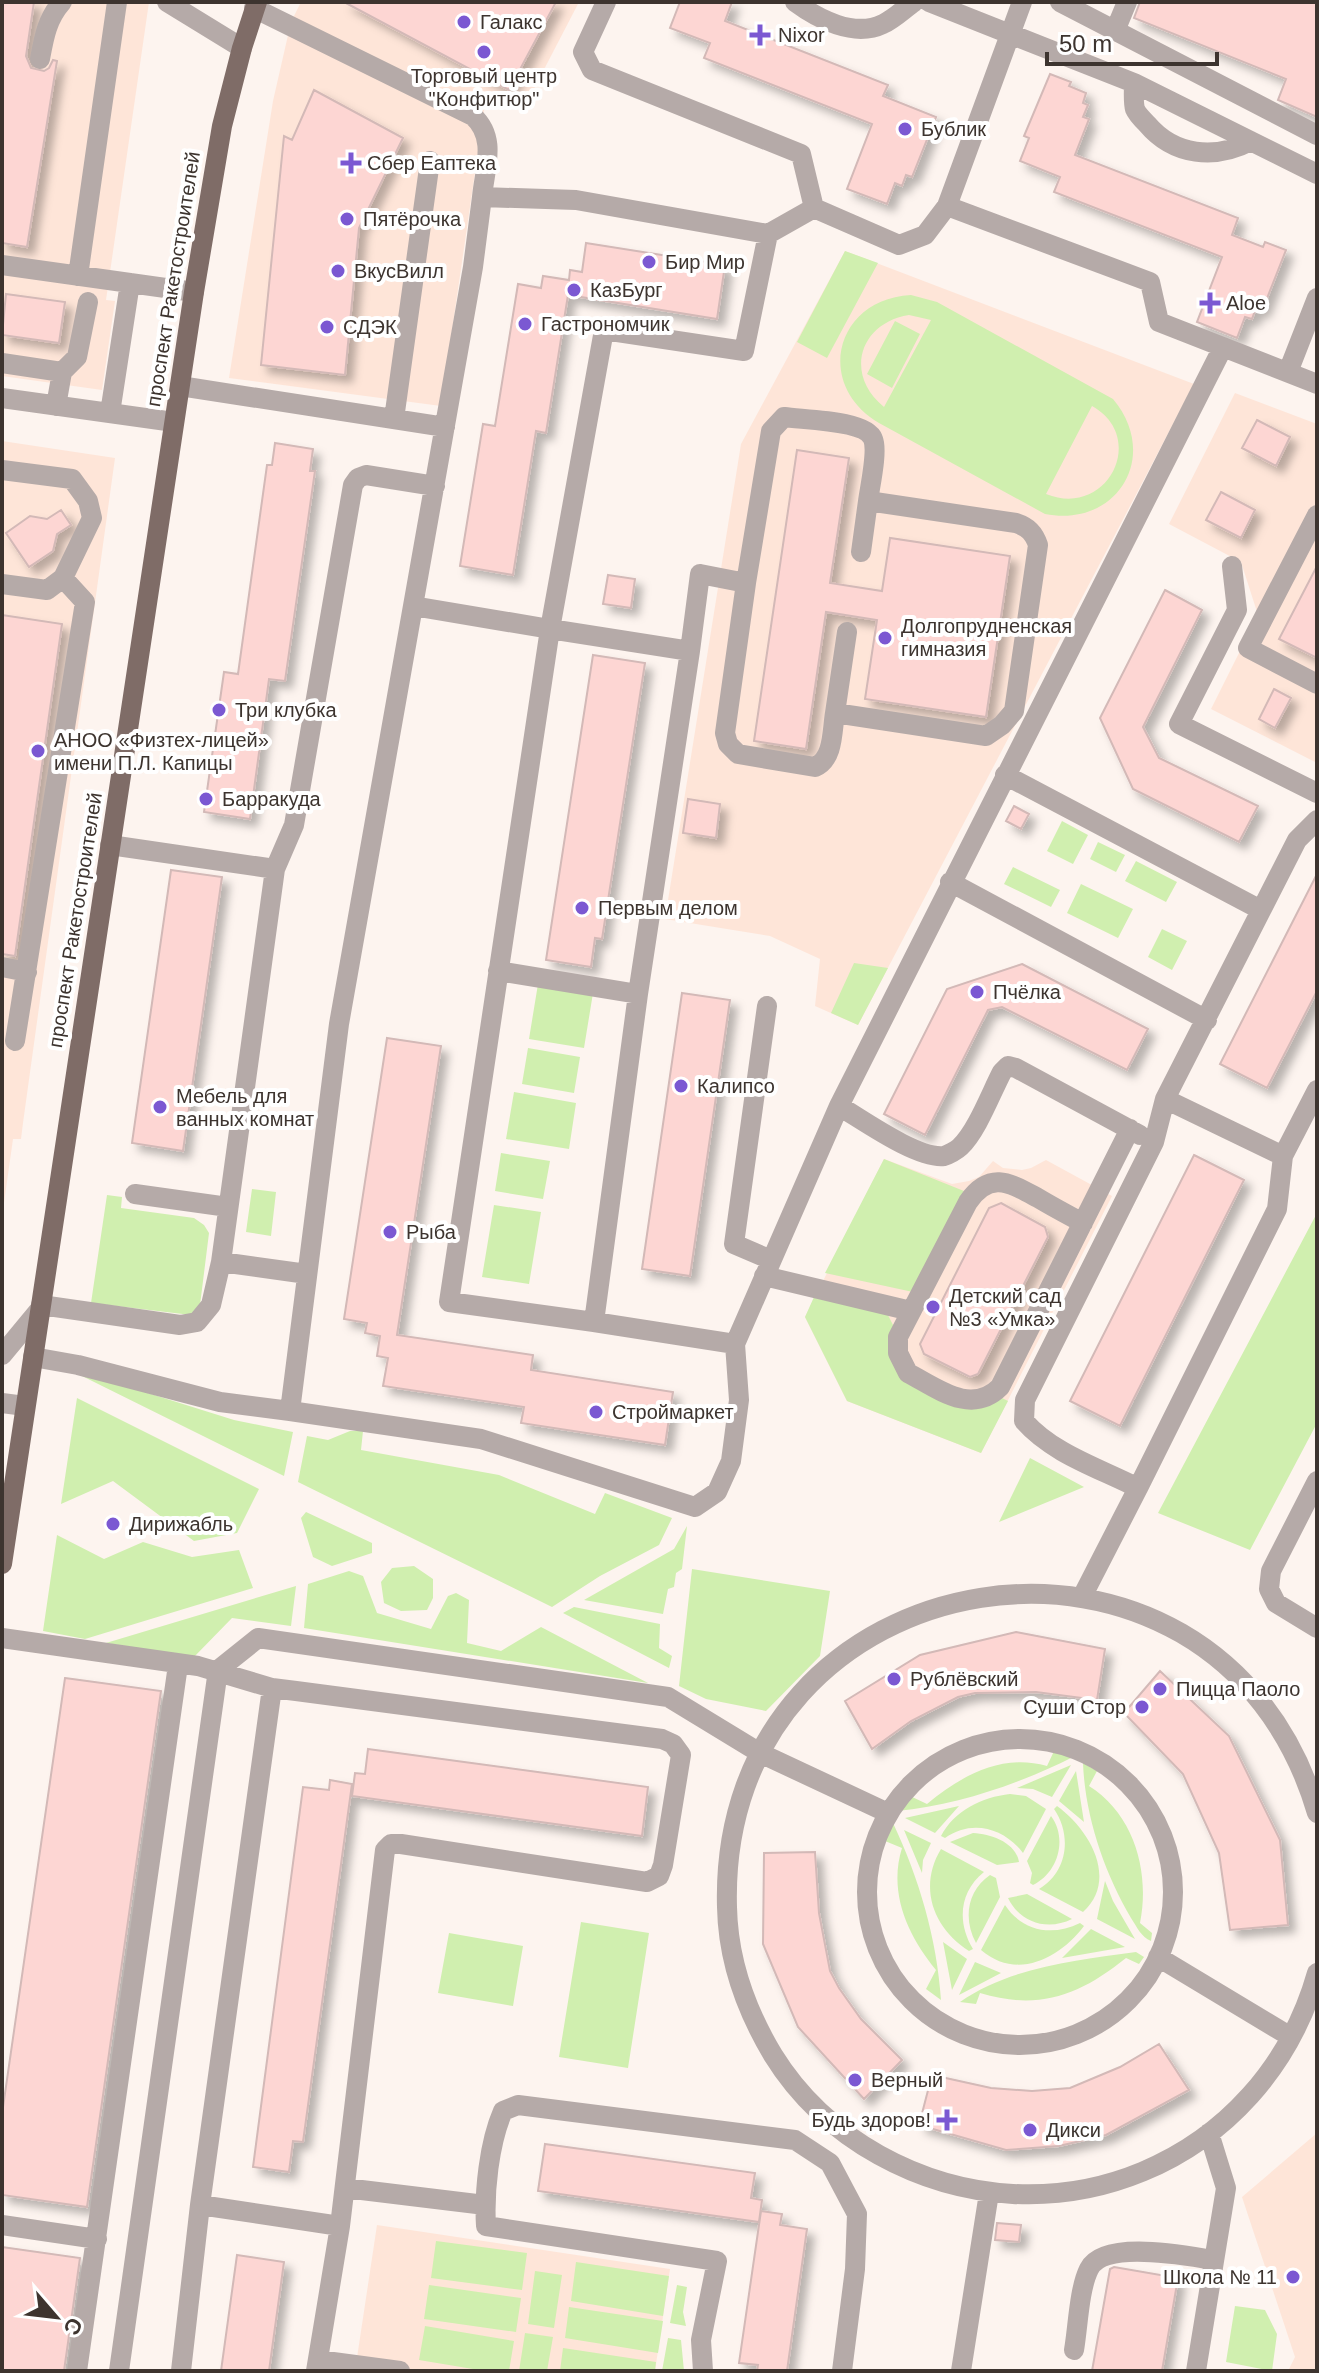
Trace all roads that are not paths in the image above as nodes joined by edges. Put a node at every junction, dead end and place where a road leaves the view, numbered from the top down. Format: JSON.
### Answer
{"nodes":[{"id":1,"x":62,"y":2,"type":"edge"},
{"id":2,"x":117,"y":2,"type":"edge"},
{"id":3,"x":167,"y":2,"type":"edge"},
{"id":4,"x":606,"y":2,"type":"edge"},
{"id":5,"x":795,"y":2,"type":"edge"},
{"id":6,"x":914,"y":2,"type":"edge"},
{"id":7,"x":929,"y":2,"type":"edge"},
{"id":8,"x":1022,"y":2,"type":"edge"},
{"id":9,"x":1060,"y":2,"type":"edge"},
{"id":10,"x":1127,"y":2,"type":"edge"},
{"id":11,"x":255,"y":5,"type":"edge"},
{"id":12,"x":1115,"y":31,"type":"junction"},
{"id":13,"x":1010,"y":34,"type":"junction"},
{"id":14,"x":242,"y":48,"type":"junction"},
{"id":15,"x":40,"y":59,"type":"dead end"},
{"id":16,"x":1134,"y":83,"type":"junction"},
{"id":17,"x":1317,"y":135,"type":"edge"},
{"id":18,"x":1251,"y":141,"type":"junction"},
{"id":19,"x":430,"y":161,"type":"dead end"},
{"id":20,"x":1317,"y":174,"type":"edge"},
{"id":21,"x":482,"y":197,"type":"junction"},
{"id":22,"x":947,"y":206,"type":"junction"},
{"id":23,"x":814,"y":208,"type":"junction"},
{"id":24,"x":768,"y":234,"type":"junction"},
{"id":25,"x":2,"y":265,"type":"edge"},
{"id":26,"x":78,"y":276,"type":"junction"},
{"id":27,"x":130,"y":283,"type":"junction"},
{"id":28,"x":194,"y":292,"type":"junction"},
{"id":29,"x":1317,"y":298,"type":"edge"},
{"id":30,"x":88,"y":302,"type":"dead end"},
{"id":31,"x":1223,"y":347,"type":"junction"},
{"id":32,"x":2,"y":363,"type":"edge"},
{"id":33,"x":62,"y":372,"type":"junction"},
{"id":34,"x":1288,"y":372,"type":"junction"},
{"id":35,"x":1317,"y":384,"type":"edge"},
{"id":36,"x":180,"y":386,"type":"junction"},
{"id":37,"x":2,"y":398,"type":"edge"},
{"id":38,"x":56,"y":406,"type":"junction"},
{"id":39,"x":110,"y":413,"type":"junction"},
{"id":40,"x":394,"y":419,"type":"junction"},
{"id":41,"x":174,"y":422,"type":"junction"},
{"id":42,"x":445,"y":427,"type":"junction"},
{"id":43,"x":2,"y":470,"type":"edge"},
{"id":44,"x":435,"y":486,"type":"junction"},
{"id":45,"x":868,"y":501,"type":"junction"},
{"id":46,"x":1317,"y":515,"type":"edge"},
{"id":47,"x":861,"y":552,"type":"dead end"},
{"id":48,"x":1232,"y":566,"type":"dead end"},
{"id":49,"x":63,"y":578,"type":"junction"},
{"id":50,"x":746,"y":583,"type":"junction"},
{"id":51,"x":2,"y":584,"type":"edge"},
{"id":52,"x":413,"y":606,"type":"junction"},
{"id":53,"x":550,"y":629,"type":"junction"},
{"id":54,"x":847,"y":632,"type":"dead end"},
{"id":55,"x":690,"y":651,"type":"junction"},
{"id":56,"x":1317,"y":684,"type":"edge"},
{"id":57,"x":1016,"y":692,"type":"junction"},
{"id":58,"x":1041,"y":704,"type":"junction"},
{"id":59,"x":835,"y":713,"type":"junction"},
{"id":60,"x":1005,"y":775,"type":"junction"},
{"id":61,"x":1317,"y":793,"type":"edge"},
{"id":62,"x":1316,"y":822,"type":"edge"},
{"id":63,"x":110,"y":845,"type":"junction"},
{"id":64,"x":275,"y":869,"type":"junction"},
{"id":65,"x":950,"y":882,"type":"junction"},
{"id":66,"x":1261,"y":910,"type":"junction"},
{"id":67,"x":2,"y":967,"type":"edge"},
{"id":68,"x":498,"y":971,"type":"junction"},
{"id":69,"x":27,"y":972,"type":"junction"},
{"id":70,"x":638,"y":994,"type":"junction"},
{"id":71,"x":767,"y":1006,"type":"dead end"},
{"id":72,"x":1207,"y":1020,"type":"junction"},
{"id":73,"x":15,"y":1041,"type":"dead end"},
{"id":74,"x":1317,"y":1090,"type":"edge"},
{"id":75,"x":1165,"y":1099,"type":"junction"},
{"id":76,"x":839,"y":1106,"type":"junction"},
{"id":77,"x":1130,"y":1129,"type":"junction"},
{"id":78,"x":1154,"y":1142,"type":"junction"},
{"id":79,"x":1283,"y":1156,"type":"junction"},
{"id":80,"x":135,"y":1194,"type":"dead end"},
{"id":81,"x":228,"y":1207,"type":"junction"},
{"id":82,"x":1083,"y":1223,"type":"junction"},
{"id":83,"x":221,"y":1262,"type":"junction"},
{"id":84,"x":767,"y":1268,"type":"junction"},
{"id":85,"x":307,"y":1274,"type":"junction"},
{"id":86,"x":41,"y":1307,"type":"junction"},
{"id":87,"x":911,"y":1311,"type":"junction"},
{"id":88,"x":594,"y":1322,"type":"junction"},
{"id":89,"x":735,"y":1344,"type":"junction"},
{"id":90,"x":2,"y":1355,"type":"edge"},
{"id":91,"x":33,"y":1357,"type":"junction"},
{"id":92,"x":2,"y":1403,"type":"edge"},
{"id":93,"x":25,"y":1406,"type":"junction"},
{"id":94,"x":290,"y":1411,"type":"junction"},
{"id":95,"x":1317,"y":1481,"type":"edge"},
{"id":96,"x":1138,"y":1488,"type":"junction"},
{"id":97,"x":3,"y":1552,"type":"edge"},
{"id":98,"x":1082,"y":1597,"type":"junction"},
{"id":99,"x":1317,"y":1628,"type":"edge"},
{"id":100,"x":2,"y":1638,"type":"edge"},
{"id":101,"x":178,"y":1665,"type":"junction"},
{"id":102,"x":218,"y":1670,"type":"junction"},
{"id":103,"x":272,"y":1688,"type":"junction"},
{"id":104,"x":760,"y":1753,"type":"junction"},
{"id":105,"x":888,"y":1813,"type":"junction"},
{"id":106,"x":1317,"y":1813,"type":"edge"},
{"id":107,"x":1158,"y":1957,"type":"junction"},
{"id":108,"x":1317,"y":1973,"type":"edge"},
{"id":109,"x":1291,"y":2037,"type":"junction"},
{"id":110,"x":1209,"y":2133,"type":"junction"},
{"id":111,"x":345,"y":2188,"type":"junction"},
{"id":112,"x":989,"y":2193,"type":"junction"},
{"id":113,"x":200,"y":2205,"type":"junction"},
{"id":114,"x":485,"y":2205,"type":"junction"},
{"id":115,"x":2,"y":2225,"type":"edge"},
{"id":116,"x":340,"y":2226,"type":"junction"},
{"id":117,"x":97,"y":2239,"type":"junction"},
{"id":118,"x":1214,"y":2260,"type":"junction"},
{"id":119,"x":1074,"y":2350,"type":"dead end"},
{"id":120,"x":317,"y":2365,"type":"edge"},
{"id":121,"x":77,"y":2371,"type":"edge"},
{"id":122,"x":119,"y":2371,"type":"edge"},
{"id":123,"x":181,"y":2371,"type":"edge"},
{"id":124,"x":400,"y":2371,"type":"edge"},
{"id":125,"x":703,"y":2371,"type":"edge"},
{"id":126,"x":842,"y":2371,"type":"edge"},
{"id":127,"x":961,"y":2371,"type":"edge"},
{"id":128,"x":1196,"y":2371,"type":"edge"}],
"edges":[{"from":1,"to":15,"type":"street"},
{"from":2,"to":26,"type":"street"},
{"from":3,"to":14,"type":"street"},
{"from":4,"to":23,"type":"street"},
{"from":5,"to":6,"type":"street"},
{"from":7,"to":13,"type":"street"},
{"from":8,"to":13,"type":"street"},
{"from":9,"to":12,"type":"street"},
{"from":10,"to":12,"type":"street"},
{"from":11,"to":14,"type":"main road","name":"проспект Ракетостроителей"},
{"from":11,"to":21,"type":"street"},
{"from":12,"to":17,"type":"street"},
{"from":13,"to":16,"type":"street"},
{"from":13,"to":22,"type":"street"},
{"from":14,"to":28,"type":"main road","name":"проспект Ракетостроителей"},
{"from":16,"to":18,"type":"street"},
{"from":16,"to":18,"type":"street"},
{"from":18,"to":20,"type":"street"},
{"from":19,"to":40,"type":"street"},
{"from":21,"to":24,"type":"street"},
{"from":21,"to":42,"type":"street"},
{"from":22,"to":23,"type":"street"},
{"from":22,"to":31,"type":"street"},
{"from":23,"to":24,"type":"street"},
{"from":24,"to":53,"type":"street"},
{"from":25,"to":26,"type":"street"},
{"from":26,"to":27,"type":"street"},
{"from":27,"to":28,"type":"street"},
{"from":27,"to":39,"type":"street"},
{"from":28,"to":36,"type":"main road","name":"проспект Ракетостроителей"},
{"from":29,"to":34,"type":"street"},
{"from":30,"to":33,"type":"street"},
{"from":31,"to":34,"type":"street"},
{"from":31,"to":58,"type":"street"},
{"from":32,"to":33,"type":"street"},
{"from":33,"to":38,"type":"street"},
{"from":34,"to":35,"type":"street"},
{"from":36,"to":40,"type":"street"},
{"from":36,"to":41,"type":"main road","name":"проспект Ракетостроителей"},
{"from":37,"to":38,"type":"street"},
{"from":38,"to":39,"type":"street"},
{"from":39,"to":41,"type":"street"},
{"from":40,"to":42,"type":"street"},
{"from":41,"to":63,"type":"main road","name":"проспект Ракетостроителей"},
{"from":42,"to":44,"type":"street"},
{"from":43,"to":49,"type":"street"},
{"from":44,"to":52,"type":"street"},
{"from":44,"to":64,"type":"street"},
{"from":45,"to":47,"type":"street"},
{"from":45,"to":50,"type":"street"},
{"from":45,"to":57,"type":"street"},
{"from":46,"to":56,"type":"street"},
{"from":48,"to":61,"type":"street"},
{"from":49,"to":51,"type":"street"},
{"from":49,"to":69,"type":"street"},
{"from":50,"to":55,"type":"street"},
{"from":50,"to":59,"type":"street"},
{"from":52,"to":53,"type":"street"},
{"from":52,"to":85,"type":"street"},
{"from":53,"to":55,"type":"street"},
{"from":53,"to":68,"type":"street"},
{"from":54,"to":59,"type":"street"},
{"from":55,"to":70,"type":"street"},
{"from":57,"to":58,"type":"street"},
{"from":57,"to":59,"type":"street"},
{"from":58,"to":60,"type":"street"},
{"from":60,"to":65,"type":"street"},
{"from":60,"to":66,"type":"street"},
{"from":62,"to":66,"type":"street"},
{"from":63,"to":64,"type":"street"},
{"from":63,"to":86,"type":"main road","name":"проспект Ракетостроителей"},
{"from":64,"to":81,"type":"street"},
{"from":65,"to":72,"type":"street"},
{"from":65,"to":76,"type":"street"},
{"from":66,"to":72,"type":"street"},
{"from":67,"to":69,"type":"street"},
{"from":68,"to":70,"type":"street"},
{"from":68,"to":88,"type":"street"},
{"from":69,"to":73,"type":"street"},
{"from":70,"to":88,"type":"street"},
{"from":71,"to":84,"type":"street"},
{"from":72,"to":75,"type":"street"},
{"from":74,"to":79,"type":"street"},
{"from":75,"to":78,"type":"street"},
{"from":75,"to":79,"type":"street"},
{"from":76,"to":77,"type":"street"},
{"from":76,"to":84,"type":"street"},
{"from":77,"to":78,"type":"street"},
{"from":77,"to":82,"type":"street"},
{"from":78,"to":96,"type":"street"},
{"from":79,"to":96,"type":"street"},
{"from":80,"to":81,"type":"street"},
{"from":81,"to":83,"type":"street"},
{"from":82,"to":87,"type":"street"},
{"from":82,"to":87,"type":"street"},
{"from":83,"to":85,"type":"street"},
{"from":83,"to":86,"type":"street"},
{"from":84,"to":87,"type":"street"},
{"from":84,"to":89,"type":"street"},
{"from":85,"to":94,"type":"street"},
{"from":86,"to":90,"type":"street"},
{"from":86,"to":91,"type":"main road","name":"проспект Ракетостроителей"},
{"from":88,"to":89,"type":"street"},
{"from":89,"to":94,"type":"street"},
{"from":91,"to":93,"type":"main road","name":"проспект Ракетостроителей"},
{"from":91,"to":94,"type":"street"},
{"from":92,"to":93,"type":"street"},
{"from":93,"to":97,"type":"main road","name":"проспект Ракетостроителей"},
{"from":95,"to":99,"type":"street"},
{"from":96,"to":98,"type":"street"},
{"from":98,"to":104,"type":"street"},
{"from":98,"to":106,"type":"street"},
{"from":100,"to":101,"type":"street"},
{"from":101,"to":102,"type":"street"},
{"from":101,"to":117,"type":"street"},
{"from":102,"to":103,"type":"street"},
{"from":102,"to":104,"type":"street"},
{"from":102,"to":122,"type":"street"},
{"from":103,"to":111,"type":"street"},
{"from":103,"to":113,"type":"street"},
{"from":104,"to":105,"type":"street"},
{"from":104,"to":112,"type":"street"},
{"from":105,"to":107,"type":"street"},
{"from":105,"to":107,"type":"street"},
{"from":107,"to":109,"type":"street"},
{"from":108,"to":109,"type":"street"},
{"from":109,"to":110,"type":"street"},
{"from":110,"to":112,"type":"street"},
{"from":110,"to":118,"type":"street"},
{"from":111,"to":114,"type":"street"},
{"from":111,"to":116,"type":"street"},
{"from":112,"to":127,"type":"street"},
{"from":113,"to":116,"type":"street"},
{"from":113,"to":123,"type":"street"},
{"from":114,"to":125,"type":"street"},
{"from":114,"to":126,"type":"street"},
{"from":115,"to":117,"type":"street"},
{"from":116,"to":120,"type":"street"},
{"from":117,"to":121,"type":"street"},
{"from":118,"to":119,"type":"street"},
{"from":118,"to":128,"type":"street"},
{"from":120,"to":124,"type":"street"}]}
